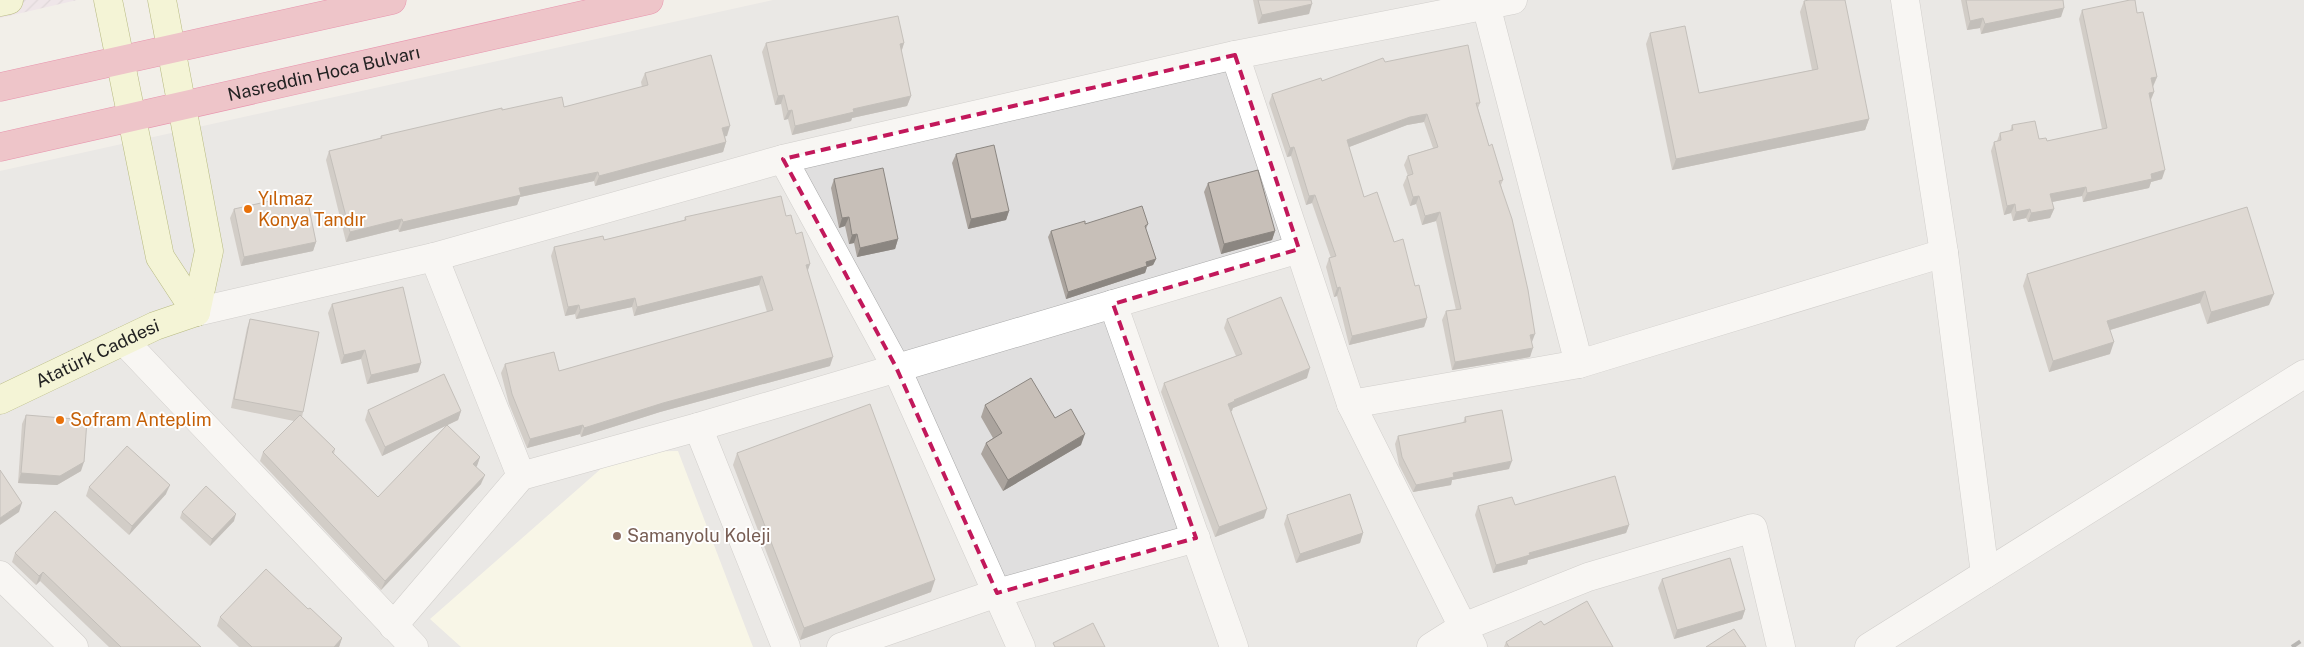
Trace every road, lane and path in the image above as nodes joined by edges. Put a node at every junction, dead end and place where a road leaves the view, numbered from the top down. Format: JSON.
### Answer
{"nodes":[{"id":1,"x":9,"y":0,"type":"edge"},
{"id":2,"x":108,"y":0,"type":"edge"},
{"id":3,"x":162,"y":0,"type":"edge"},
{"id":4,"x":392,"y":0,"type":"edge"},
{"id":5,"x":649,"y":0,"type":"edge"},
{"id":6,"x":1513,"y":0,"type":"edge"},
{"id":7,"x":1905,"y":0,"type":"edge"},
{"id":8,"x":0,"y":2,"type":"edge"},
{"id":9,"x":1486,"y":5,"type":"junction"},
{"id":10,"x":171,"y":49,"type":"junction"},
{"id":11,"x":1235,"y":55,"type":"junction"},
{"id":12,"x":120,"y":60,"type":"junction"},
{"id":13,"x":0,"y":87,"type":"edge"},
{"id":14,"x":182,"y":106,"type":"junction"},
{"id":15,"x":132,"y":117,"type":"junction"},
{"id":16,"x":0,"y":147,"type":"edge"},
{"id":17,"x":783,"y":159,"type":"junction"},
{"id":18,"x":1299,"y":249,"type":"junction"},
{"id":19,"x":1944,"y":253,"type":"junction"},
{"id":20,"x":434,"y":257,"type":"junction"},
{"id":21,"x":1113,"y":304,"type":"junction"},
{"id":22,"x":196,"y":312,"type":"junction"},
{"id":23,"x":124,"y":341,"type":"junction"},
{"id":24,"x":1579,"y":364,"type":"junction"},
{"id":25,"x":896,"y":368,"type":"junction"},
{"id":26,"x":2304,"y":374,"type":"edge"},
{"id":27,"x":0,"y":400,"type":"edge"},
{"id":28,"x":1351,"y":404,"type":"junction"},
{"id":29,"x":698,"y":427,"type":"junction"},
{"id":30,"x":520,"y":476,"type":"junction"},
{"id":31,"x":1196,"y":538,"type":"junction"},
{"id":32,"x":1985,"y":574,"type":"junction"},
{"id":33,"x":0,"y":575,"type":"edge"},
{"id":34,"x":997,"y":593,"type":"junction"},
{"id":35,"x":393,"y":626,"type":"junction"},
{"id":36,"x":1467,"y":638,"type":"edge"},
{"id":37,"x":74,"y":647,"type":"edge"},
{"id":38,"x":414,"y":647,"type":"edge"},
{"id":39,"x":786,"y":647,"type":"edge"},
{"id":40,"x":841,"y":647,"type":"edge"},
{"id":41,"x":1021,"y":647,"type":"edge"},
{"id":42,"x":1234,"y":647,"type":"edge"},
{"id":43,"x":1431,"y":647,"type":"edge"},
{"id":44,"x":1781,"y":647,"type":"edge"},
{"id":45,"x":1869,"y":647,"type":"edge"}],
"edges":[{"from":1,"to":8,"type":"street"},
{"from":2,"to":12,"type":"street"},
{"from":3,"to":10,"type":"street"},
{"from":4,"to":10,"type":"highway"},
{"from":5,"to":14,"type":"highway","name":"Nasreddin Hoca Bulvarı"},
{"from":6,"to":9,"type":"street"},
{"from":7,"to":19,"type":"street"},
{"from":9,"to":11,"type":"street"},
{"from":9,"to":24,"type":"street"},
{"from":10,"to":12,"type":"highway"},
{"from":10,"to":14,"type":"street"},
{"from":11,"to":17,"type":"street"},
{"from":11,"to":18,"type":"street"},
{"from":12,"to":13,"type":"highway"},
{"from":12,"to":15,"type":"street"},
{"from":14,"to":15,"type":"highway","name":"Nasreddin Hoca Bulvarı"},
{"from":14,"to":22,"type":"street"},
{"from":15,"to":16,"type":"highway","name":"Nasreddin Hoca Bulvarı"},
{"from":15,"to":22,"type":"street"},
{"from":17,"to":20,"type":"street"},
{"from":17,"to":25,"type":"street"},
{"from":18,"to":21,"type":"street"},
{"from":18,"to":28,"type":"street"},
{"from":19,"to":24,"type":"street"},
{"from":19,"to":32,"type":"street"},
{"from":20,"to":22,"type":"street"},
{"from":20,"to":30,"type":"street"},
{"from":21,"to":25,"type":"street"},
{"from":21,"to":31,"type":"street"},
{"from":22,"to":23,"type":"street","name":"Atatürk Caddesi"},
{"from":23,"to":27,"type":"street","name":"Atatürk Caddesi"},
{"from":23,"to":35,"type":"street"},
{"from":24,"to":28,"type":"street"},
{"from":25,"to":29,"type":"street"},
{"from":25,"to":34,"type":"street"},
{"from":26,"to":32,"type":"street"},
{"from":28,"to":36,"type":"street"},
{"from":29,"to":30,"type":"street"},
{"from":29,"to":39,"type":"street"},
{"from":30,"to":35,"type":"street"},
{"from":31,"to":34,"type":"street"},
{"from":31,"to":42,"type":"street"},
{"from":32,"to":45,"type":"street"},
{"from":33,"to":37,"type":"street"},
{"from":34,"to":40,"type":"street"},
{"from":34,"to":41,"type":"street"},
{"from":35,"to":38,"type":"street"},
{"from":36,"to":43,"type":"street"},
{"from":36,"to":44,"type":"street"}]}
